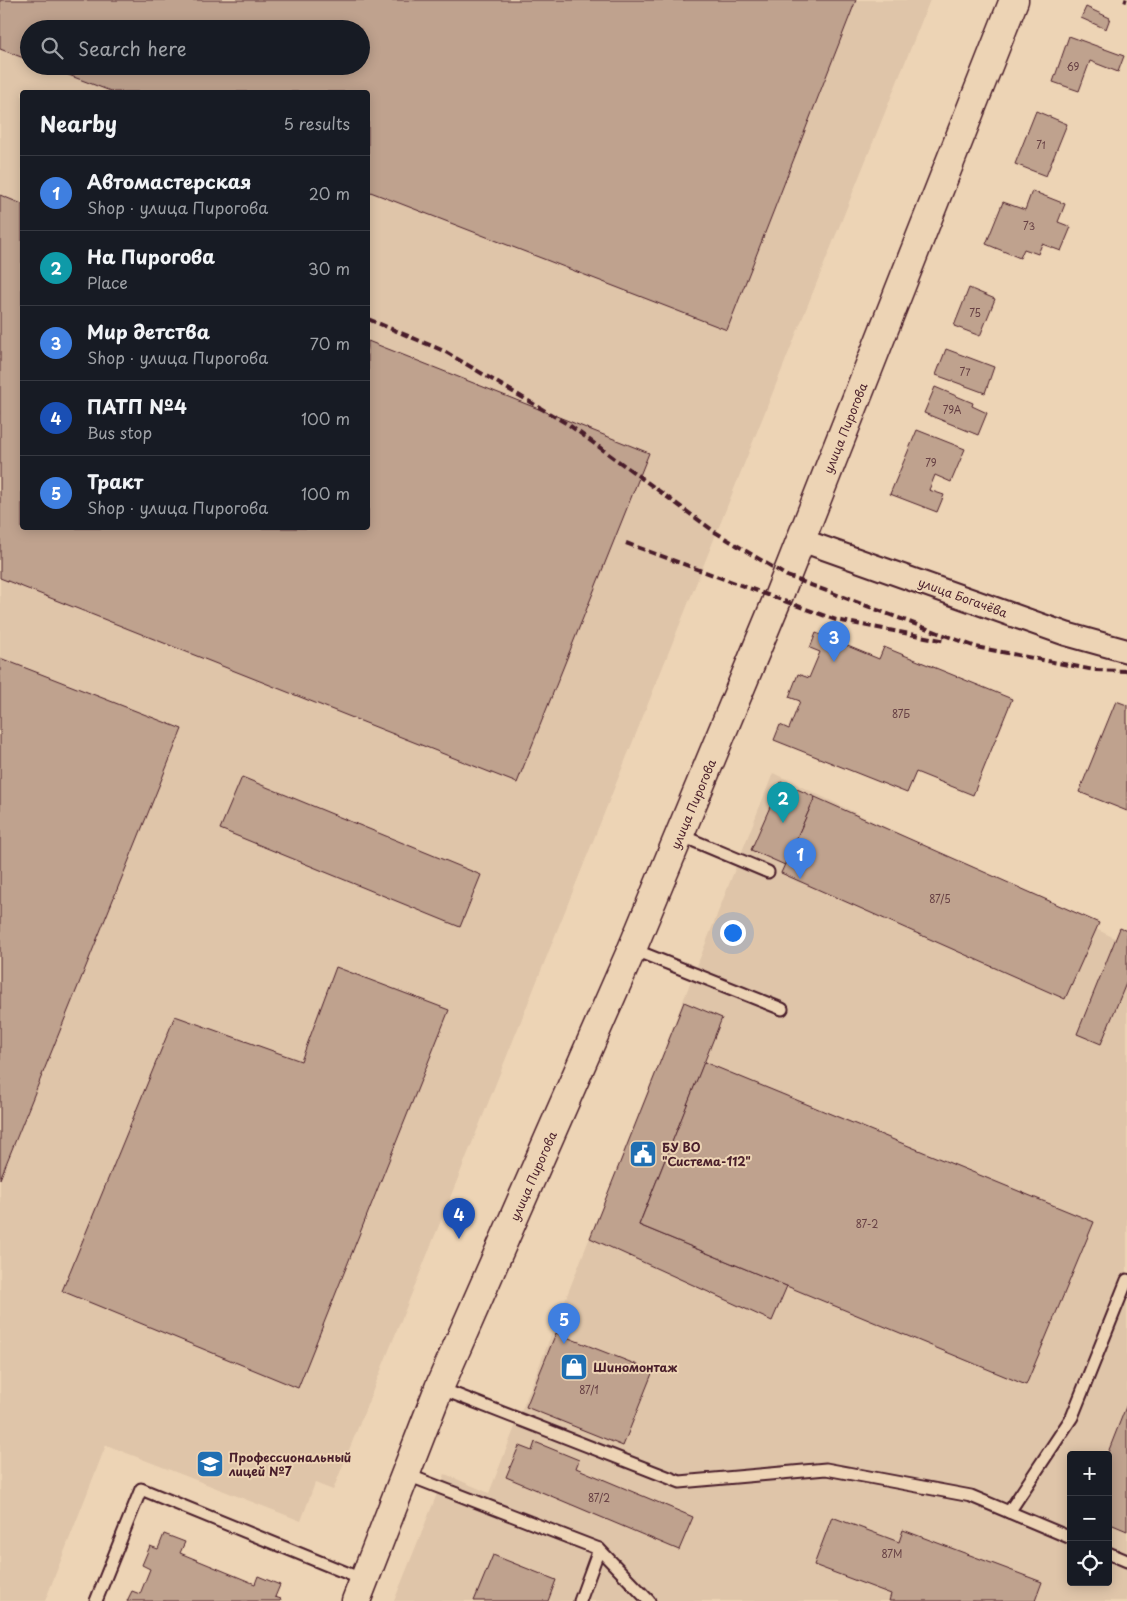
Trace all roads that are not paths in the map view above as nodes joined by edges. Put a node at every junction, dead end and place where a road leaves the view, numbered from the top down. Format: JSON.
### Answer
{"nodes":[{"id":1,"x":1014,"y":0,"type":"edge"},
{"id":2,"x":801,"y":540,"type":"junction"},
{"id":3,"x":1127,"y":651,"type":"edge"},
{"id":4,"x":680,"y":836,"type":"junction"},
{"id":5,"x":768,"y":872,"type":"dead end"},
{"id":6,"x":632,"y":948,"type":"junction"},
{"id":7,"x":782,"y":1009,"type":"dead end"},
{"id":8,"x":1127,"y":1280,"type":"edge"},
{"id":9,"x":439,"y":1388,"type":"junction"},
{"id":10,"x":405,"y":1474,"type":"junction"},
{"id":11,"x":1009,"y":1512,"type":"junction"},
{"id":12,"x":1067,"y":1536,"type":"edge"},
{"id":13,"x":599,"y":1549,"type":"junction"},
{"id":14,"x":1112,"y":1555,"type":"edge"},
{"id":15,"x":1127,"y":1561,"type":"edge"},
{"id":16,"x":360,"y":1590,"type":"edge"},
{"id":17,"x":96,"y":1601,"type":"edge"},
{"id":18,"x":580,"y":1601,"type":"edge"},
{"id":19,"x":649,"y":1601,"type":"edge"}],
"edges":[{"from":1,"to":2,"type":"street","name":"улица Пирогова"},
{"from":2,"to":3,"type":"street","name":"улица Богачёва"},
{"from":2,"to":4,"type":"street","name":"улица Пирогова"},
{"from":4,"to":5,"type":"lane"},
{"from":4,"to":6,"type":"street","name":"улица Пирогова"},
{"from":6,"to":7,"type":"lane"},
{"from":6,"to":9,"type":"street","name":"улица Пирогова"},
{"from":8,"to":11,"type":"lane"},
{"from":9,"to":10,"type":"street","name":"улица Пирогова"},
{"from":9,"to":11,"type":"lane"},
{"from":10,"to":13,"type":"lane"},
{"from":10,"to":16,"type":"street","name":"улица Пирогова"},
{"from":11,"to":12,"type":"lane"},
{"from":13,"to":18,"type":"lane"},
{"from":13,"to":19,"type":"lane"},
{"from":14,"to":15,"type":"lane"},
{"from":16,"to":17,"type":"lane"}]}
